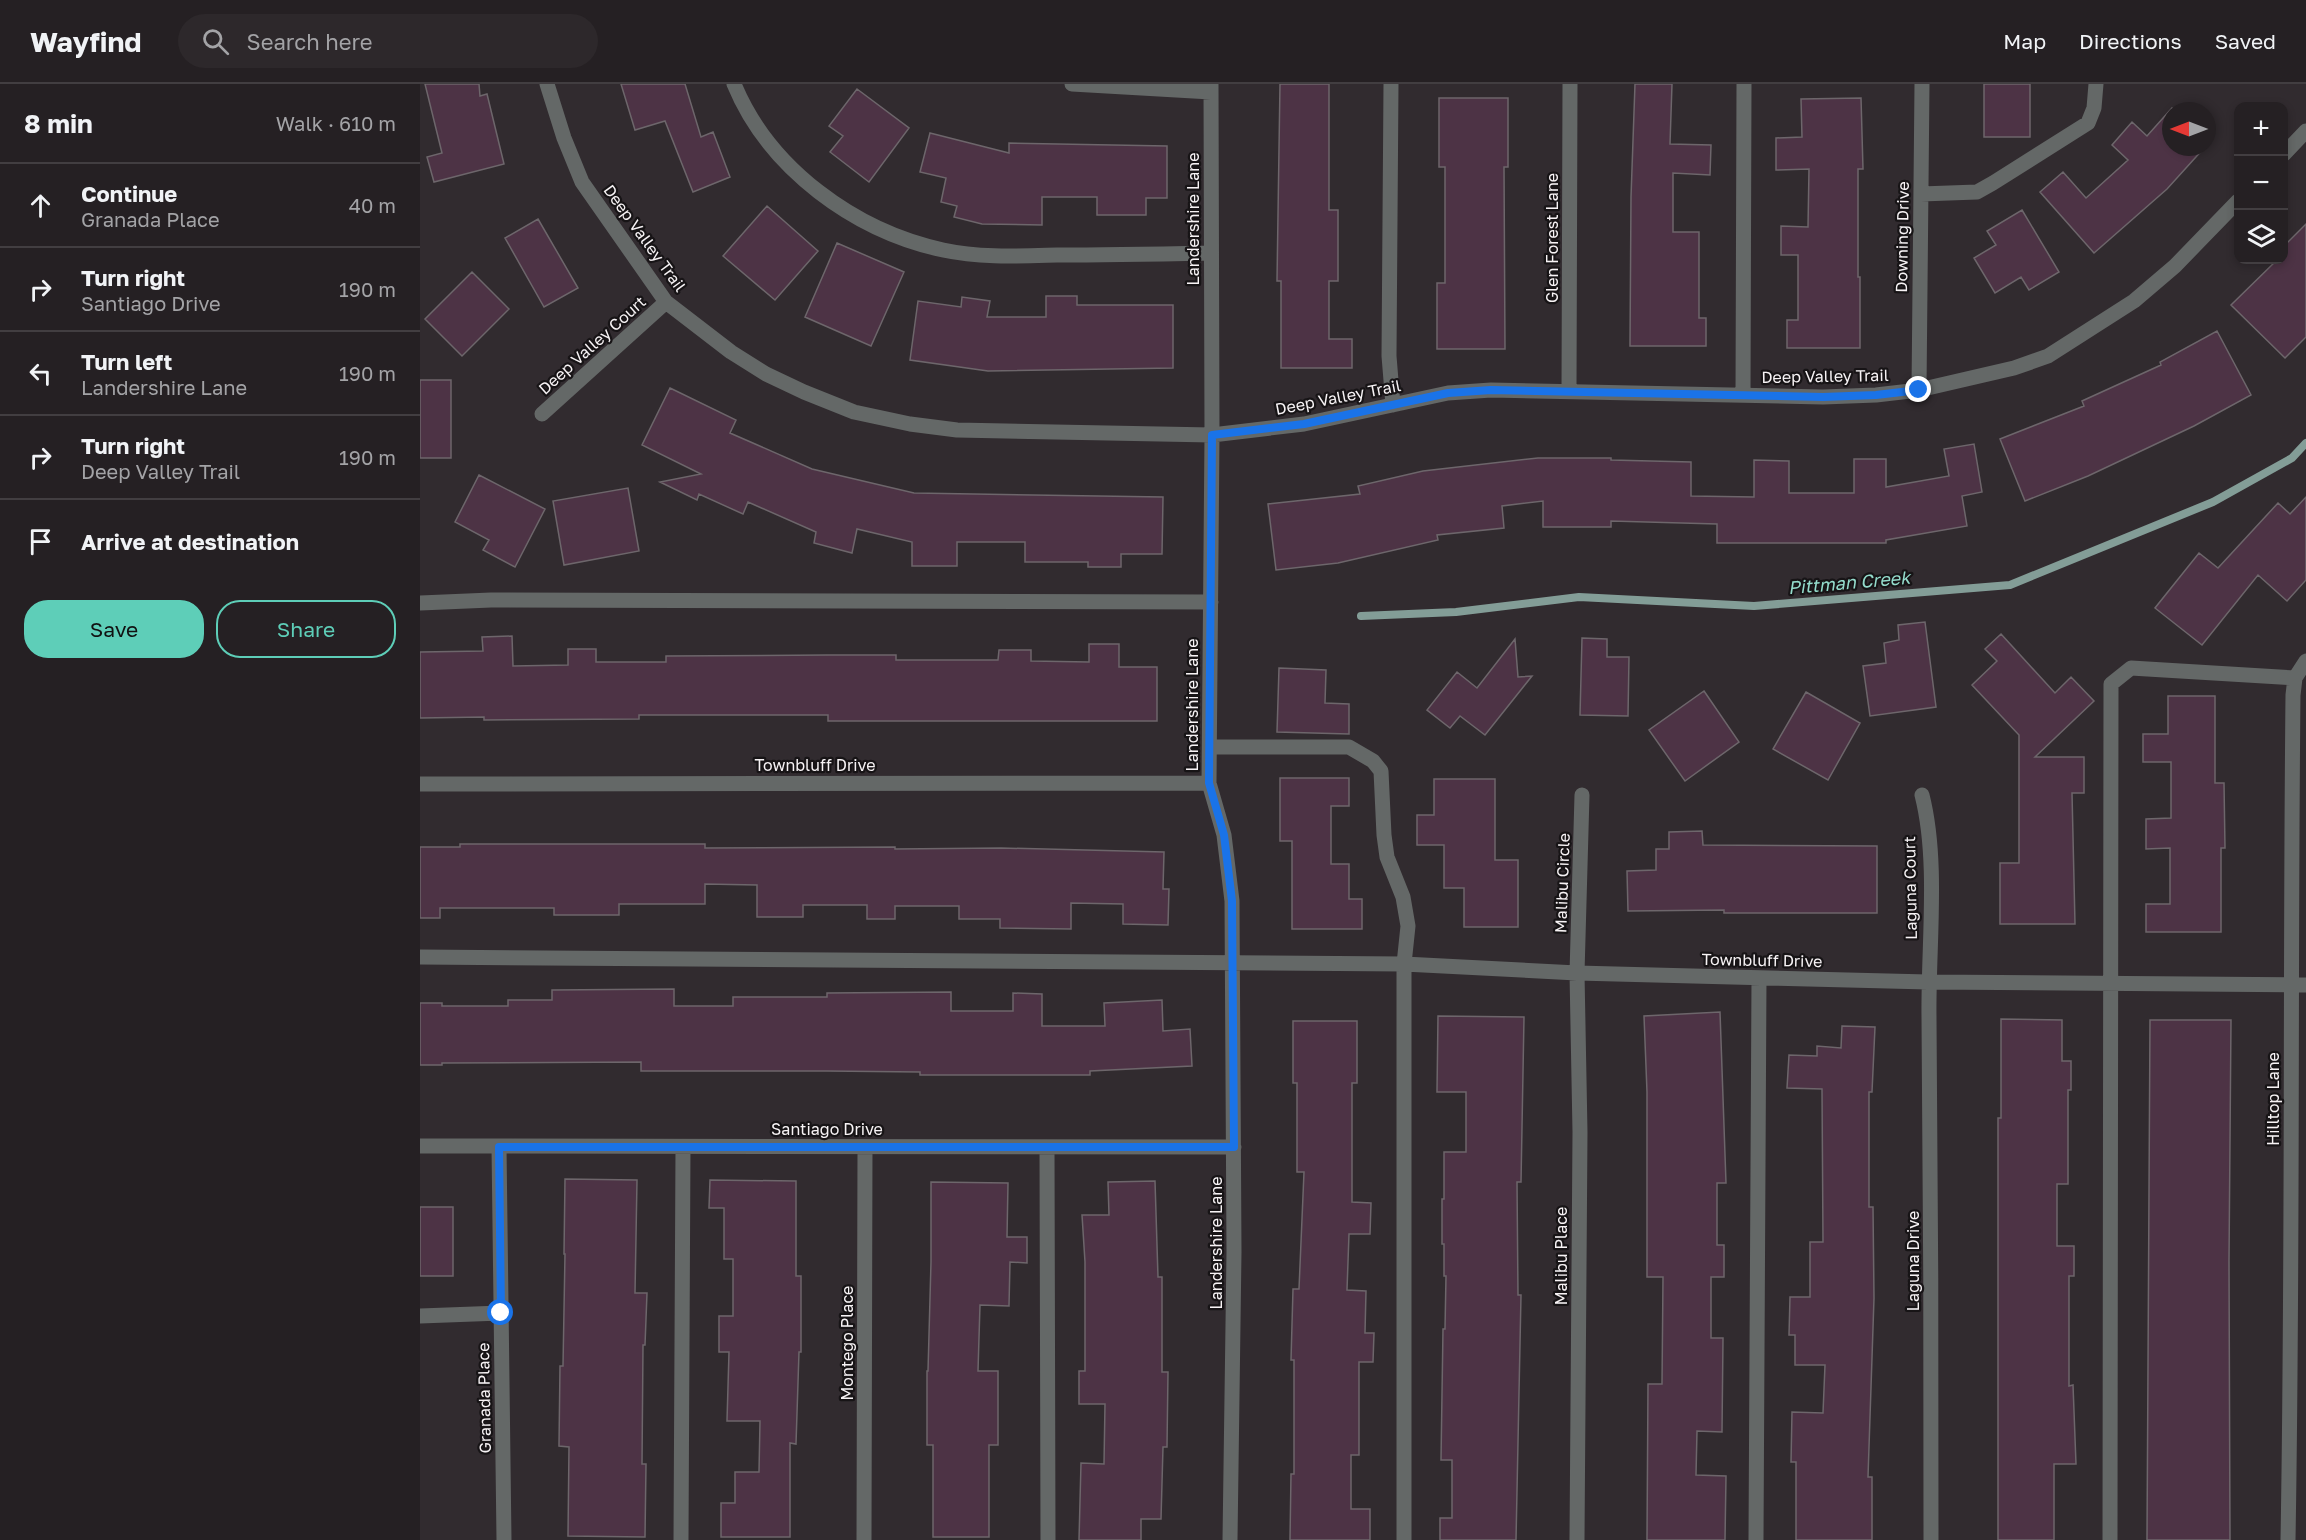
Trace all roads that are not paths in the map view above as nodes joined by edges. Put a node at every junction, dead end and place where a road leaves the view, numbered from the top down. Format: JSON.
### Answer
{"nodes":[{"id":1,"x":547,"y":84,"type":"edge"},
{"id":2,"x":734,"y":84,"type":"edge"},
{"id":3,"x":1072,"y":84,"type":"edge"},
{"id":4,"x":1392,"y":84,"type":"edge"},
{"id":5,"x":1570,"y":84,"type":"edge"},
{"id":6,"x":1744,"y":84,"type":"edge"},
{"id":7,"x":1922,"y":84,"type":"edge"},
{"id":8,"x":2096,"y":84,"type":"edge"},
{"id":9,"x":1211,"y":88,"type":"edge"},
{"id":10,"x":2306,"y":131,"type":"edge"},
{"id":11,"x":2288,"y":149,"type":"edge"},
{"id":12,"x":1921,"y":194,"type":"junction"},
{"id":13,"x":2234,"y":205,"type":"edge"},
{"id":14,"x":1211,"y":253,"type":"junction"},
{"id":15,"x":666,"y":302,"type":"junction"},
{"id":16,"x":1919,"y":390,"type":"junction"},
{"id":17,"x":1569,"y":391,"type":"junction"},
{"id":18,"x":1743,"y":395,"type":"junction"},
{"id":19,"x":1393,"y":405,"type":"junction"},
{"id":20,"x":542,"y":414,"type":"dead end"},
{"id":21,"x":1212,"y":435,"type":"junction"},
{"id":22,"x":1211,"y":602,"type":"junction"},
{"id":23,"x":420,"y":603,"type":"edge"},
{"id":24,"x":2306,"y":661,"type":"edge"},
{"id":25,"x":2295,"y":678,"type":"junction"},
{"id":26,"x":1210,"y":747,"type":"junction"},
{"id":27,"x":1209,"y":783,"type":"junction"},
{"id":28,"x":420,"y":784,"type":"edge"},
{"id":29,"x":1582,"y":795,"type":"dead end"},
{"id":30,"x":1922,"y":795,"type":"dead end"},
{"id":31,"x":420,"y":957,"type":"edge"},
{"id":32,"x":1232,"y":962,"type":"junction"},
{"id":33,"x":1404,"y":964,"type":"junction"},
{"id":34,"x":1576,"y":973,"type":"junction"},
{"id":35,"x":1759,"y":978,"type":"junction"},
{"id":36,"x":1928,"y":982,"type":"junction"},
{"id":37,"x":2112,"y":983,"type":"junction"},
{"id":38,"x":2298,"y":985,"type":"edge"},
{"id":39,"x":420,"y":1146,"type":"edge"},
{"id":40,"x":499,"y":1147,"type":"junction"},
{"id":41,"x":683,"y":1147,"type":"junction"},
{"id":42,"x":865,"y":1147,"type":"junction"},
{"id":43,"x":1047,"y":1147,"type":"junction"},
{"id":44,"x":1234,"y":1147,"type":"junction"},
{"id":45,"x":501,"y":1313,"type":"junction"},
{"id":46,"x":420,"y":1316,"type":"edge"},
{"id":47,"x":504,"y":1540,"type":"edge"},
{"id":48,"x":681,"y":1540,"type":"edge"},
{"id":49,"x":864,"y":1540,"type":"edge"},
{"id":50,"x":1048,"y":1540,"type":"edge"},
{"id":51,"x":1230,"y":1540,"type":"edge"},
{"id":52,"x":1404,"y":1540,"type":"edge"},
{"id":53,"x":1577,"y":1540,"type":"edge"},
{"id":54,"x":1756,"y":1540,"type":"edge"},
{"id":55,"x":1931,"y":1540,"type":"edge"},
{"id":56,"x":2110,"y":1540,"type":"edge"},
{"id":57,"x":2288,"y":1540,"type":"edge"}],
"edges":[{"from":1,"to":15,"type":"street","name":"Deep Valley Trail"},
{"from":2,"to":14,"type":"street"},
{"from":3,"to":9,"type":"street"},
{"from":4,"to":19,"type":"street"},
{"from":5,"to":17,"type":"street","name":"Glen Forest Lane"},
{"from":6,"to":18,"type":"street"},
{"from":7,"to":12,"type":"street","name":"Downing Drive"},
{"from":8,"to":12,"type":"street"},
{"from":9,"to":14,"type":"street","name":"Landershire Lane"},
{"from":10,"to":11,"type":"street"},
{"from":12,"to":16,"type":"street","name":"Downing Drive"},
{"from":13,"to":16,"type":"street","name":"Deep Valley Trail"},
{"from":14,"to":21,"type":"street","name":"Landershire Lane"},
{"from":15,"to":20,"type":"street","name":"Deep Valley Court"},
{"from":15,"to":21,"type":"street","name":"Deep Valley Trail"},
{"from":16,"to":18,"type":"street","name":"Deep Valley Trail"},
{"from":17,"to":18,"type":"street","name":"Deep Valley Trail"},
{"from":17,"to":19,"type":"street","name":"Deep Valley Trail"},
{"from":19,"to":21,"type":"street","name":"Deep Valley Trail"},
{"from":21,"to":22,"type":"street","name":"Landershire Lane"},
{"from":22,"to":23,"type":"street"},
{"from":22,"to":26,"type":"street","name":"Landershire Lane"},
{"from":24,"to":25,"type":"street","name":"Hilltop Lane"},
{"from":25,"to":37,"type":"street"},
{"from":25,"to":38,"type":"street","name":"Hilltop Lane"},
{"from":26,"to":27,"type":"street","name":"Landershire Lane"},
{"from":26,"to":33,"type":"street"},
{"from":27,"to":28,"type":"street","name":"Townbluff Drive"},
{"from":27,"to":32,"type":"street","name":"Landershire Lane"},
{"from":29,"to":34,"type":"street","name":"Malibu Circle"},
{"from":30,"to":36,"type":"street","name":"Laguna Court"},
{"from":31,"to":32,"type":"street","name":"Townbluff Drive"},
{"from":32,"to":33,"type":"street","name":"Townbluff Drive"},
{"from":32,"to":44,"type":"street","name":"Landershire Lane"},
{"from":33,"to":34,"type":"street","name":"Townbluff Drive"},
{"from":33,"to":52,"type":"street"},
{"from":34,"to":35,"type":"street","name":"Townbluff Drive"},
{"from":34,"to":53,"type":"street","name":"Malibu Place"},
{"from":35,"to":36,"type":"street","name":"Townbluff Drive"},
{"from":35,"to":54,"type":"street"},
{"from":36,"to":37,"type":"street","name":"Townbluff Drive"},
{"from":36,"to":55,"type":"street","name":"Laguna Drive"},
{"from":37,"to":38,"type":"street","name":"Townbluff Drive"},
{"from":37,"to":56,"type":"street"},
{"from":38,"to":57,"type":"street","name":"Hilltop Lane"},
{"from":39,"to":40,"type":"street","name":"Santiago Drive"},
{"from":40,"to":41,"type":"street","name":"Santiago Drive"},
{"from":40,"to":45,"type":"street","name":"Granada Place"},
{"from":41,"to":42,"type":"street","name":"Santiago Drive"},
{"from":41,"to":48,"type":"street"},
{"from":42,"to":43,"type":"street","name":"Santiago Drive"},
{"from":42,"to":49,"type":"street","name":"Montego Place"},
{"from":43,"to":44,"type":"street","name":"Santiago Drive"},
{"from":43,"to":50,"type":"street"},
{"from":44,"to":51,"type":"street","name":"Landershire Lane"},
{"from":45,"to":46,"type":"street"},
{"from":45,"to":47,"type":"street","name":"Granada Place"}]}
